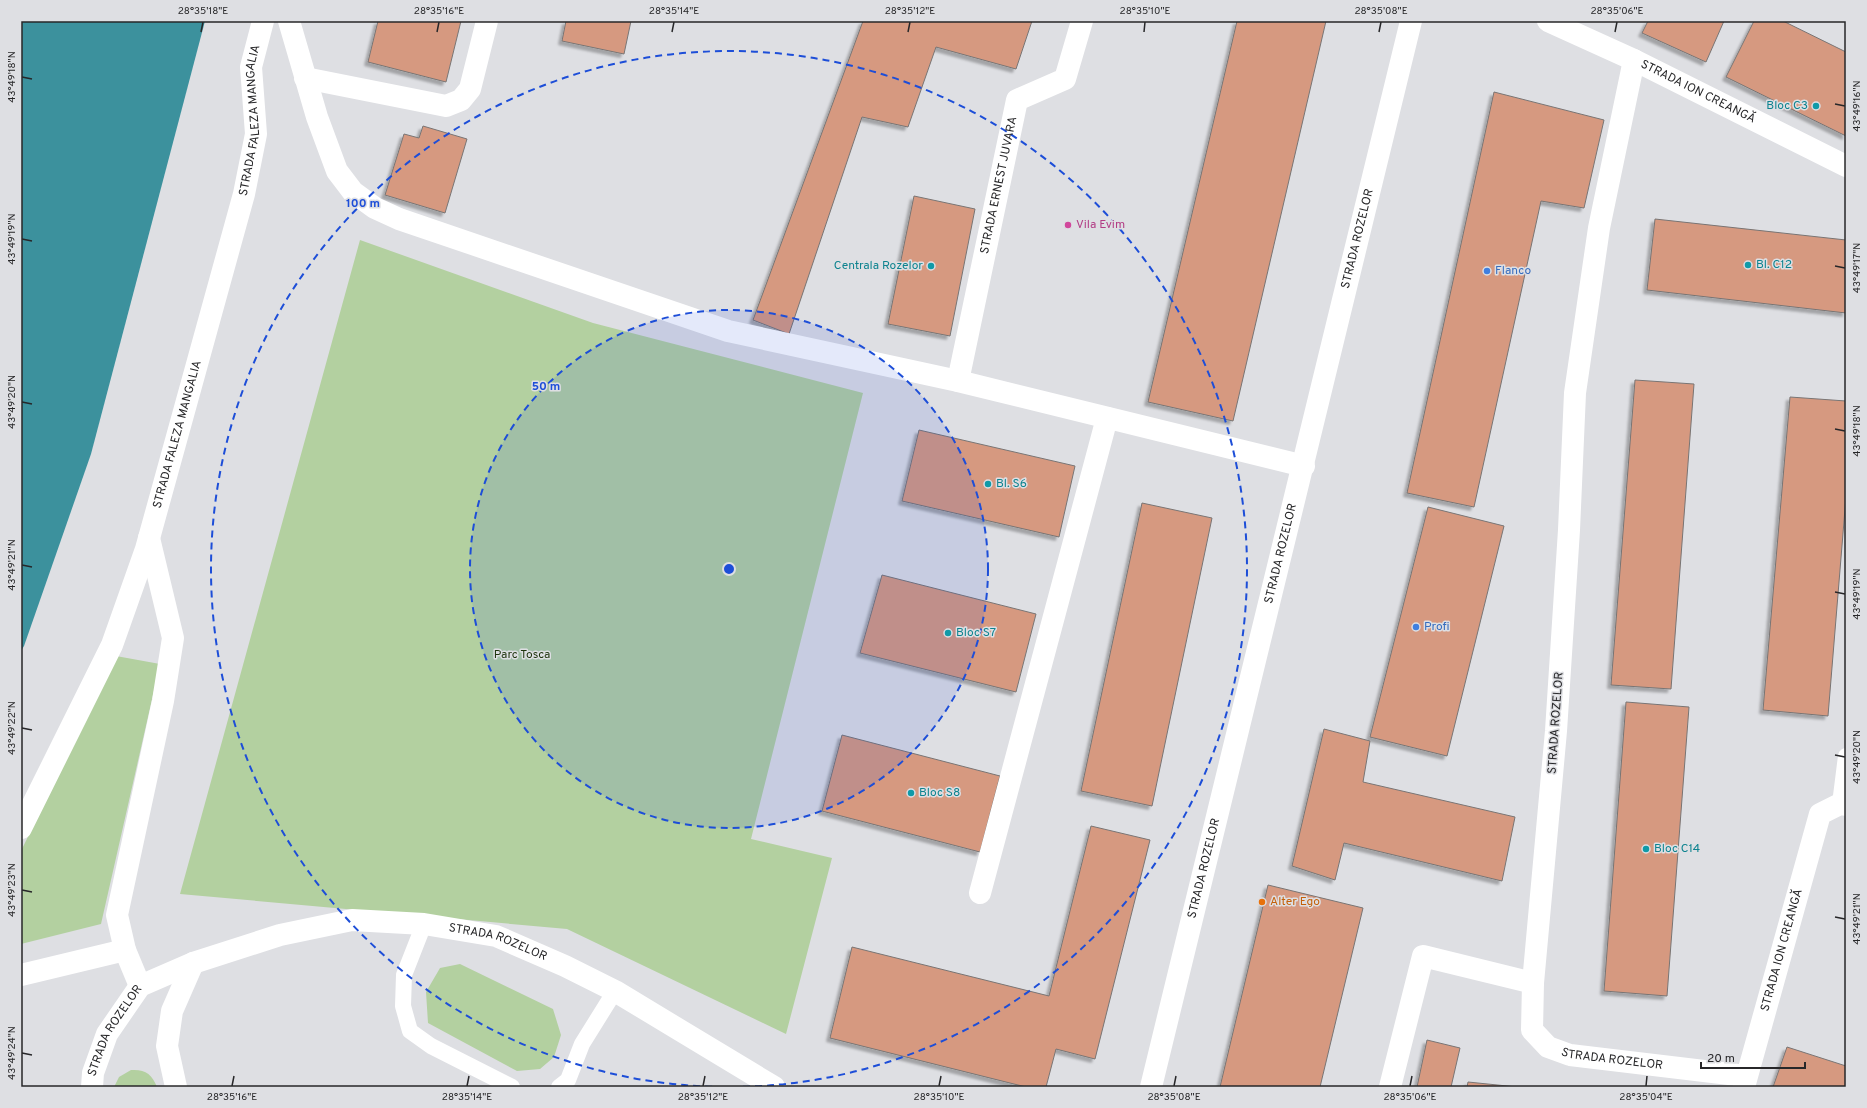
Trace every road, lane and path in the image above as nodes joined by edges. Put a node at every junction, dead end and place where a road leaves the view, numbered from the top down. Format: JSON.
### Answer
{"nodes":[{"id":1,"x":263,"y":21,"type":"edge"},
{"id":2,"x":289,"y":21,"type":"edge"},
{"id":3,"x":487,"y":21,"type":"edge"},
{"id":4,"x":1082,"y":21,"type":"edge"},
{"id":5,"x":1411,"y":21,"type":"edge"},
{"id":6,"x":1548,"y":21,"type":"edge"},
{"id":7,"x":1634,"y":60,"type":"junction"},
{"id":8,"x":305,"y":78,"type":"junction"},
{"id":9,"x":1846,"y":166,"type":"edge"},
{"id":10,"x":958,"y":381,"type":"junction"},
{"id":11,"x":1107,"y":418,"type":"junction"},
{"id":12,"x":1304,"y":466,"type":"junction"},
{"id":13,"x":149,"y":538,"type":"junction"},
{"id":14,"x":1846,"y":756,"type":"edge"},
{"id":15,"x":1843,"y":804,"type":"edge"},
{"id":16,"x":21,"y":828,"type":"edge"},
{"id":17,"x":980,"y":893,"type":"dead end"},
{"id":18,"x":424,"y":924,"type":"junction"},
{"id":19,"x":125,"y":950,"type":"junction"},
{"id":20,"x":193,"y":963,"type":"junction"},
{"id":21,"x":21,"y":975,"type":"edge"},
{"id":22,"x":1533,"y":983,"type":"junction"},
{"id":23,"x":140,"y":986,"type":"junction"},
{"id":24,"x":615,"y":991,"type":"junction"},
{"id":25,"x":1745,"y":1082,"type":"edge"},
{"id":26,"x":92,"y":1087,"type":"edge"},
{"id":27,"x":176,"y":1087,"type":"edge"},
{"id":28,"x":512,"y":1087,"type":"edge"},
{"id":29,"x":559,"y":1087,"type":"edge"},
{"id":30,"x":774,"y":1087,"type":"edge"},
{"id":31,"x":1151,"y":1087,"type":"edge"},
{"id":32,"x":1390,"y":1087,"type":"edge"}],
"edges":[{"from":1,"to":13,"type":"street","name":"STRADA FALEZA MANGALIA"},
{"from":2,"to":8,"type":"street"},
{"from":3,"to":8,"type":"street"},
{"from":4,"to":10,"type":"street","name":"STRADA ERNEST JUVARA"},
{"from":5,"to":12,"type":"street","name":"STRADA ROZELOR"},
{"from":6,"to":7,"type":"street","name":"STRADA ION CREANGĂ"},
{"from":7,"to":9,"type":"street","name":"STRADA ION CREANGĂ"},
{"from":7,"to":22,"type":"street","name":"STRADA ROZELOR"},
{"from":8,"to":10,"type":"street"},
{"from":10,"to":11,"type":"street"},
{"from":11,"to":12,"type":"street"},
{"from":11,"to":17,"type":"street"},
{"from":12,"to":31,"type":"street","name":"STRADA ROZELOR"},
{"from":13,"to":16,"type":"street","name":"STRADA FALEZA MANGALIA"},
{"from":13,"to":19,"type":"street"},
{"from":14,"to":15,"type":"lane"},
{"from":15,"to":25,"type":"street","name":"STRADA ION CREANGĂ"},
{"from":18,"to":20,"type":"street","name":"STRADA ROZELOR"},
{"from":18,"to":24,"type":"street","name":"STRADA ROZELOR"},
{"from":18,"to":28,"type":"lane"},
{"from":19,"to":21,"type":"street"},
{"from":19,"to":23,"type":"street"},
{"from":20,"to":23,"type":"street","name":"STRADA ROZELOR"},
{"from":20,"to":27,"type":"street"},
{"from":22,"to":25,"type":"street","name":"STRADA ROZELOR"},
{"from":22,"to":32,"type":"street"},
{"from":23,"to":26,"type":"street","name":"STRADA ROZELOR"},
{"from":24,"to":29,"type":"lane"},
{"from":24,"to":30,"type":"street","name":"STRADA ROZELOR"}]}
